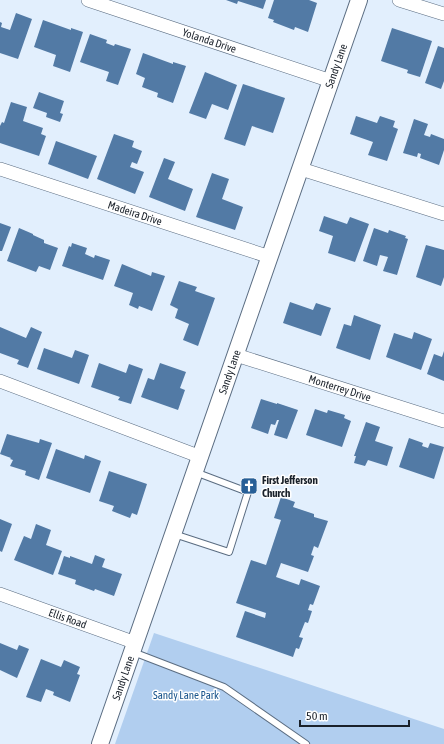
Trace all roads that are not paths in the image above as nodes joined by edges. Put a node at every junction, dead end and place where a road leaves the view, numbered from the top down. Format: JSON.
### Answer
{"nodes":[{"id":1,"x":88,"y":0,"type":"edge"},
{"id":2,"x":359,"y":0,"type":"edge"},
{"id":3,"x":400,"y":0,"type":"edge"},
{"id":4,"x":444,"y":14,"type":"edge"},
{"id":5,"x":331,"y":81,"type":"junction"},
{"id":6,"x":0,"y":169,"type":"edge"},
{"id":7,"x":301,"y":169,"type":"junction"},
{"id":8,"x":444,"y":214,"type":"edge"},
{"id":9,"x":270,"y":257,"type":"junction"},
{"id":10,"x":236,"y":355,"type":"junction"},
{"id":11,"x":0,"y":380,"type":"edge"},
{"id":12,"x":444,"y":421,"type":"edge"},
{"id":13,"x":201,"y":457,"type":"junction"},
{"id":14,"x":195,"y":472,"type":"junction"},
{"id":15,"x":174,"y":534,"type":"junction"},
{"id":16,"x":0,"y":594,"type":"edge"},
{"id":17,"x":134,"y":647,"type":"junction"},
{"id":18,"x":100,"y":744,"type":"edge"},
{"id":19,"x":306,"y":744,"type":"edge"}],
"edges":[{"from":1,"to":5,"type":"street","name":"Yolanda Drive"},
{"from":2,"to":5,"type":"street","name":"Sandy Lane"},
{"from":3,"to":4,"type":"street"},
{"from":5,"to":7,"type":"street","name":"Sandy Lane"},
{"from":6,"to":9,"type":"street","name":"Madeira Drive"},
{"from":7,"to":8,"type":"street"},
{"from":7,"to":9,"type":"street","name":"Sandy Lane"},
{"from":9,"to":10,"type":"street","name":"Sandy Lane"},
{"from":10,"to":12,"type":"street","name":"Monterrey Drive"},
{"from":10,"to":13,"type":"street","name":"Sandy Lane"},
{"from":11,"to":13,"type":"street"},
{"from":13,"to":14,"type":"street","name":"Sandy Lane"},
{"from":14,"to":15,"type":"street","name":"Sandy Lane"},
{"from":14,"to":15,"type":"lane"},
{"from":15,"to":17,"type":"street","name":"Sandy Lane"},
{"from":16,"to":17,"type":"street","name":"Ellis Road"},
{"from":17,"to":18,"type":"street","name":"Sandy Lane"},
{"from":17,"to":19,"type":"lane"}]}
